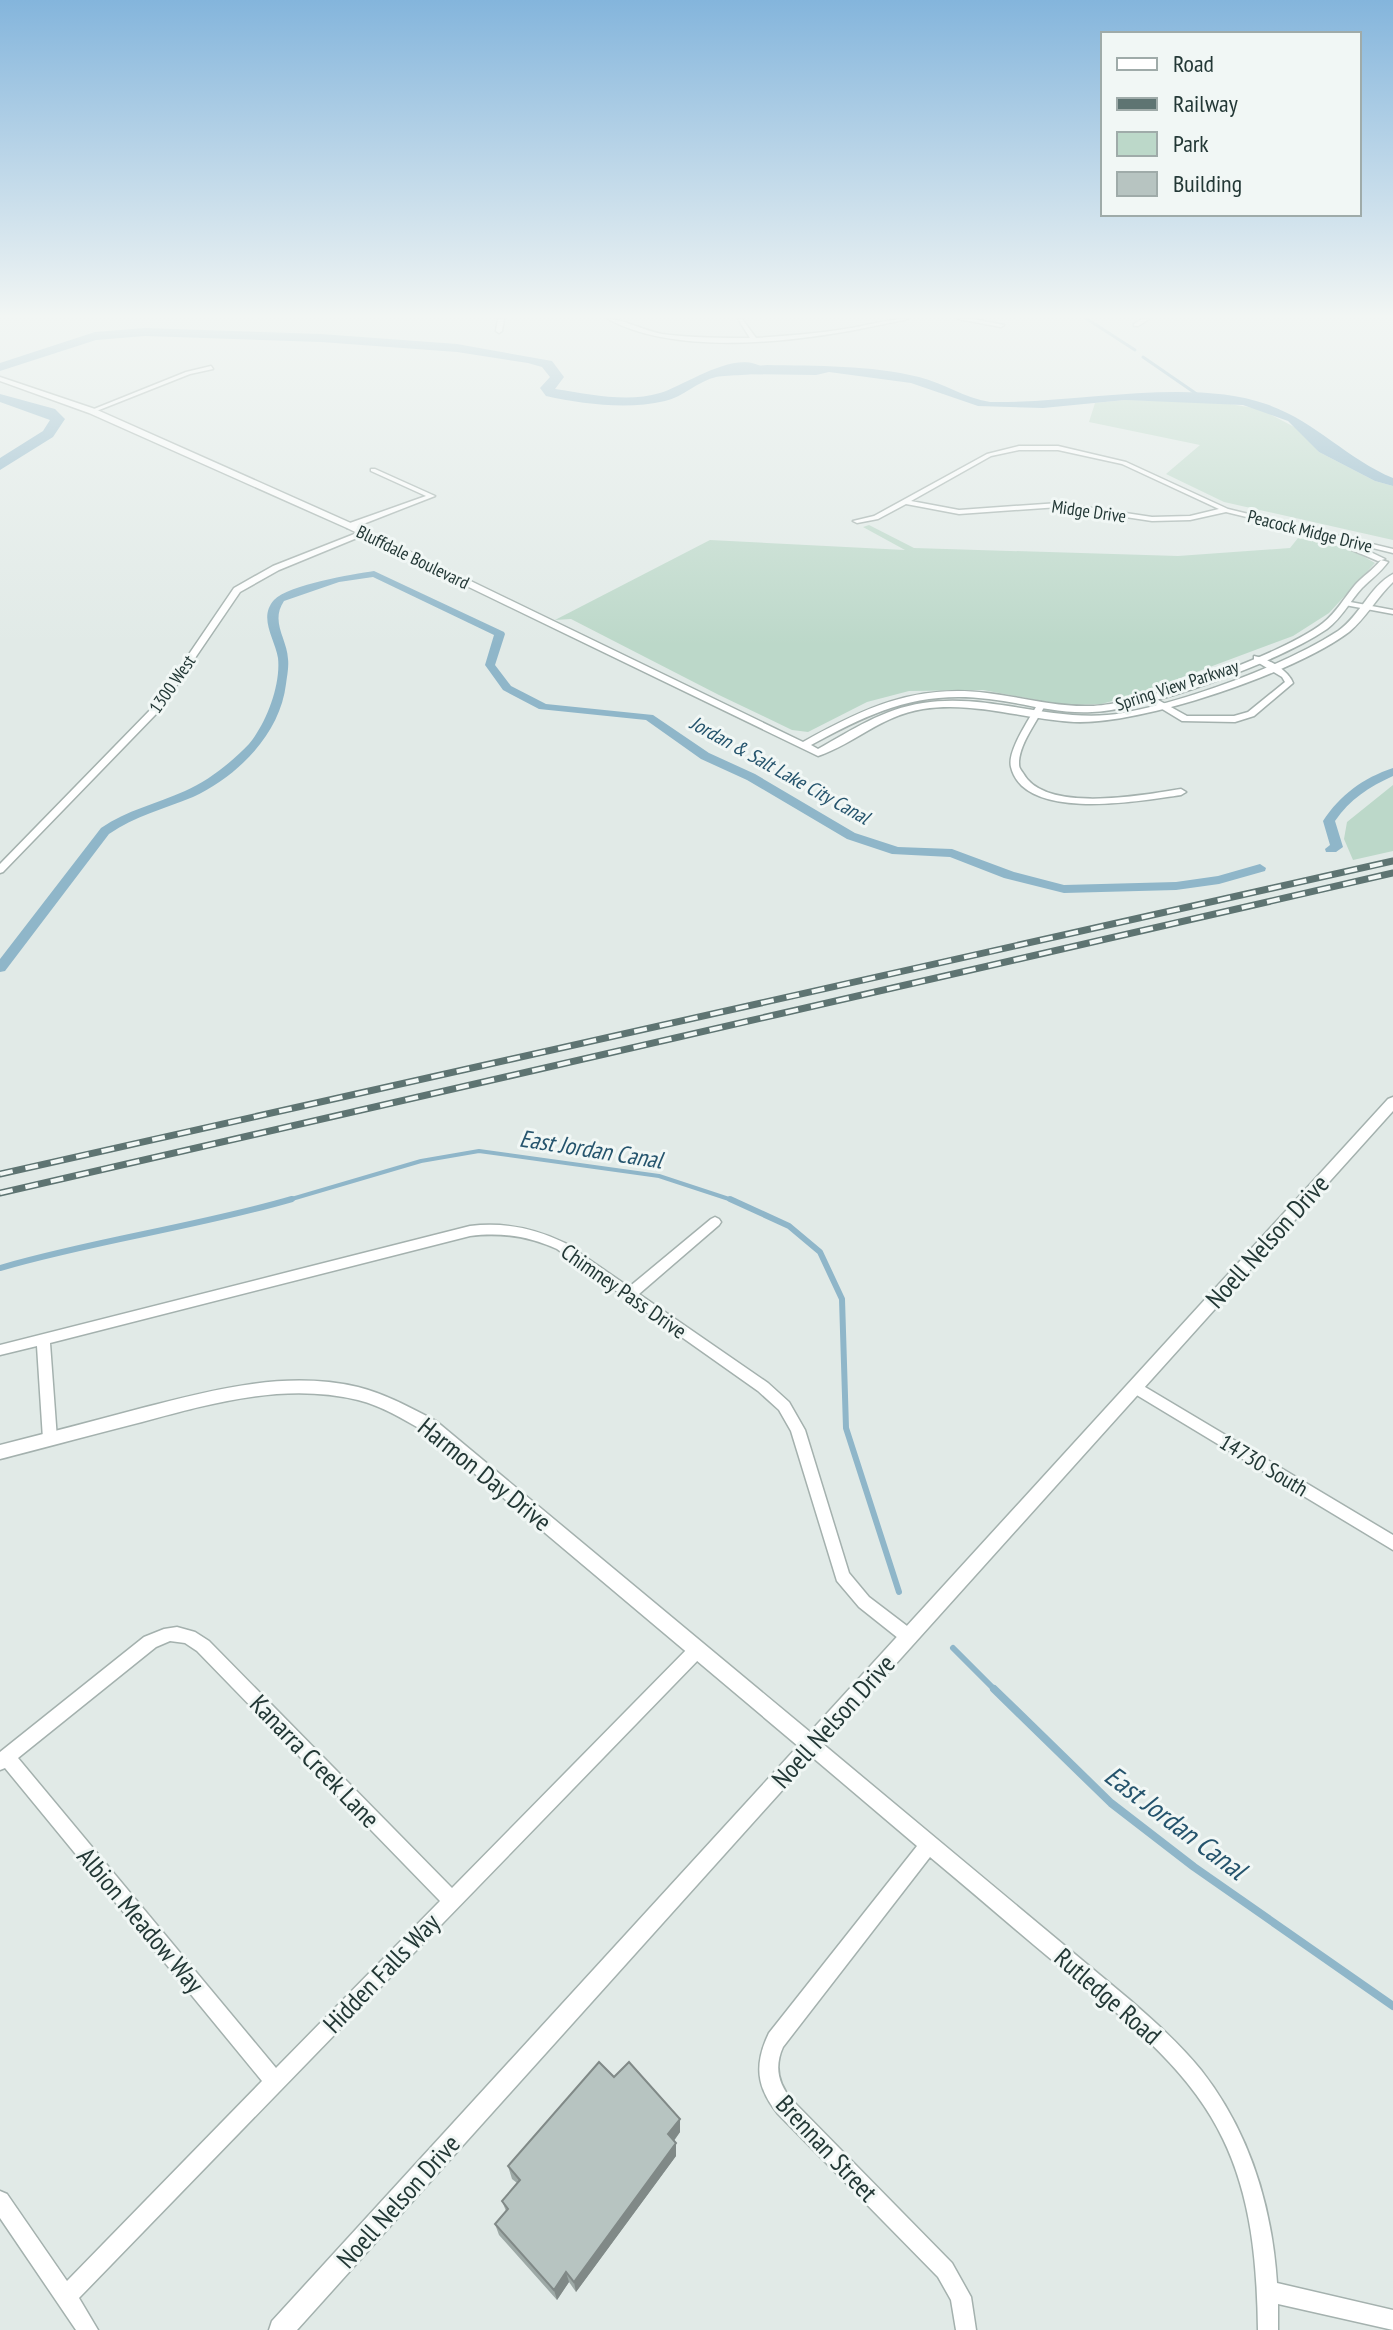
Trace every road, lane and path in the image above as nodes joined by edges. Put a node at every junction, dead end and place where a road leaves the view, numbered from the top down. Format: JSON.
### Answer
{"nodes":[{"id":1,"x":130,"y":428,"type":"edge"},
{"id":2,"x":373,"y":470,"type":"dead end"},
{"id":3,"x":904,"y":502,"type":"junction"},
{"id":4,"x":1226,"y":510,"type":"junction"},
{"id":5,"x":857,"y":521,"type":"dead end"},
{"id":6,"x":350,"y":526,"type":"junction"},
{"id":7,"x":365,"y":533,"type":"junction"},
{"id":8,"x":1393,"y":552,"type":"edge"},
{"id":9,"x":1386,"y":562,"type":"edge"},
{"id":10,"x":1393,"y":577,"type":"edge"},
{"id":11,"x":1348,"y":603,"type":"junction"},
{"id":12,"x":1367,"y":607,"type":"junction"},
{"id":13,"x":1393,"y":612,"type":"edge"},
{"id":14,"x":1257,"y":658,"type":"junction"},
{"id":15,"x":1271,"y":667,"type":"junction"},
{"id":16,"x":1148,"y":698,"type":"junction"},
{"id":17,"x":1161,"y":706,"type":"junction"},
{"id":18,"x":1039,"y":710,"type":"junction"},
{"id":19,"x":802,"y":746,"type":"junction"},
{"id":20,"x":818,"y":753,"type":"joint"},
{"id":21,"x":1181,"y":792,"type":"dead end"},
{"id":22,"x":0,"y":870,"type":"edge"},
{"id":23,"x":1390,"y":1107,"type":"edge"},
{"id":24,"x":715,"y":1222,"type":"dead end"},
{"id":25,"x":630,"y":1294,"type":"junction"},
{"id":26,"x":43,"y":1339,"type":"junction"},
{"id":27,"x":0,"y":1350,"type":"edge"},
{"id":28,"x":1135,"y":1387,"type":"junction"},
{"id":29,"x":50,"y":1439,"type":"junction"},
{"id":30,"x":0,"y":1452,"type":"edge"},
{"id":31,"x":1393,"y":1543,"type":"edge"},
{"id":32,"x":909,"y":1637,"type":"junction"},
{"id":33,"x":697,"y":1650,"type":"junction"},
{"id":34,"x":811,"y":1745,"type":"junction"},
{"id":35,"x":3,"y":1760,"type":"edge"},
{"id":36,"x":929,"y":1845,"type":"junction"},
{"id":37,"x":452,"y":1901,"type":"junction"},
{"id":38,"x":275,"y":2082,"type":"junction"},
{"id":39,"x":0,"y":2201,"type":"edge"},
{"id":40,"x":1268,"y":2291,"type":"junction"},
{"id":41,"x":65,"y":2297,"type":"junction"},
{"id":42,"x":1393,"y":2320,"type":"edge"},
{"id":43,"x":88,"y":2330,"type":"edge"},
{"id":44,"x":281,"y":2330,"type":"edge"},
{"id":45,"x":966,"y":2330,"type":"edge"},
{"id":46,"x":1268,"y":2330,"type":"edge"}],
"edges":[{"from":1,"to":6,"type":"street","name":"Bluffdale Boulevard"},
{"from":2,"to":6,"type":"street"},
{"from":3,"to":4,"type":"street","name":"Midge Drive"},
{"from":3,"to":4,"type":"street","name":"Peacock Midge Drive"},
{"from":3,"to":5,"type":"street","name":"Peacock Midge Drive"},
{"from":4,"to":8,"type":"street","name":"Peacock Midge Drive"},
{"from":4,"to":9,"type":"street","name":"Peacock Midge Drive"},
{"from":6,"to":7,"type":"street","name":"Bluffdale Boulevard"},
{"from":7,"to":19,"type":"street","name":"Bluffdale Boulevard"},
{"from":7,"to":22,"type":"street","name":"1300 West"},
{"from":8,"to":9,"type":"street","name":"Spring View Parkway"},
{"from":9,"to":11,"type":"street","name":"Spring View Parkway"},
{"from":10,"to":12,"type":"street","name":"Spring View Parkway"},
{"from":11,"to":12,"type":"street"},
{"from":11,"to":14,"type":"street","name":"Spring View Parkway"},
{"from":12,"to":13,"type":"street"},
{"from":12,"to":15,"type":"street","name":"Spring View Parkway"},
{"from":14,"to":15,"type":"street"},
{"from":14,"to":16,"type":"street","name":"Spring View Parkway"},
{"from":15,"to":17,"type":"street","name":"Spring View Parkway"},
{"from":15,"to":17,"type":"street"},
{"from":16,"to":17,"type":"street"},
{"from":16,"to":18,"type":"street","name":"Spring View Parkway"},
{"from":17,"to":18,"type":"street","name":"Spring View Parkway"},
{"from":18,"to":19,"type":"street","name":"Spring View Parkway"},
{"from":18,"to":20,"type":"street","name":"Spring View Parkway"},
{"from":18,"to":21,"type":"street"},
{"from":19,"to":20,"type":"street","name":"Bluffdale Boulevard"},
{"from":23,"to":28,"type":"street","name":"Noell Nelson Drive"},
{"from":24,"to":25,"type":"street"},
{"from":25,"to":26,"type":"street","name":"Chimney Pass Drive"},
{"from":25,"to":32,"type":"street","name":"Chimney Pass Drive"},
{"from":26,"to":27,"type":"street","name":"Chimney Pass Drive"},
{"from":26,"to":29,"type":"street"},
{"from":28,"to":31,"type":"street","name":"14730 South"},
{"from":28,"to":32,"type":"street","name":"Noell Nelson Drive"},
{"from":29,"to":30,"type":"street","name":"Harmon Day Drive"},
{"from":29,"to":33,"type":"street","name":"Harmon Day Drive"},
{"from":32,"to":34,"type":"street","name":"Noell Nelson Drive"},
{"from":33,"to":34,"type":"street","name":"Harmon Day Drive"},
{"from":33,"to":37,"type":"street","name":"Hidden Falls Way"},
{"from":34,"to":36,"type":"street","name":"Rutledge Road"},
{"from":34,"to":44,"type":"street","name":"Noell Nelson Drive"},
{"from":35,"to":37,"type":"street","name":"Kanarra Creek Lane"},
{"from":35,"to":38,"type":"street","name":"Albion Meadow Way"},
{"from":36,"to":40,"type":"street","name":"Rutledge Road"},
{"from":36,"to":45,"type":"street","name":"Brennan Street"},
{"from":37,"to":38,"type":"street","name":"Hidden Falls Way"},
{"from":38,"to":41,"type":"street","name":"Hidden Falls Way"},
{"from":39,"to":41,"type":"street"},
{"from":40,"to":42,"type":"street"},
{"from":40,"to":46,"type":"street","name":"Rutledge Road"},
{"from":41,"to":43,"type":"street"}]}
